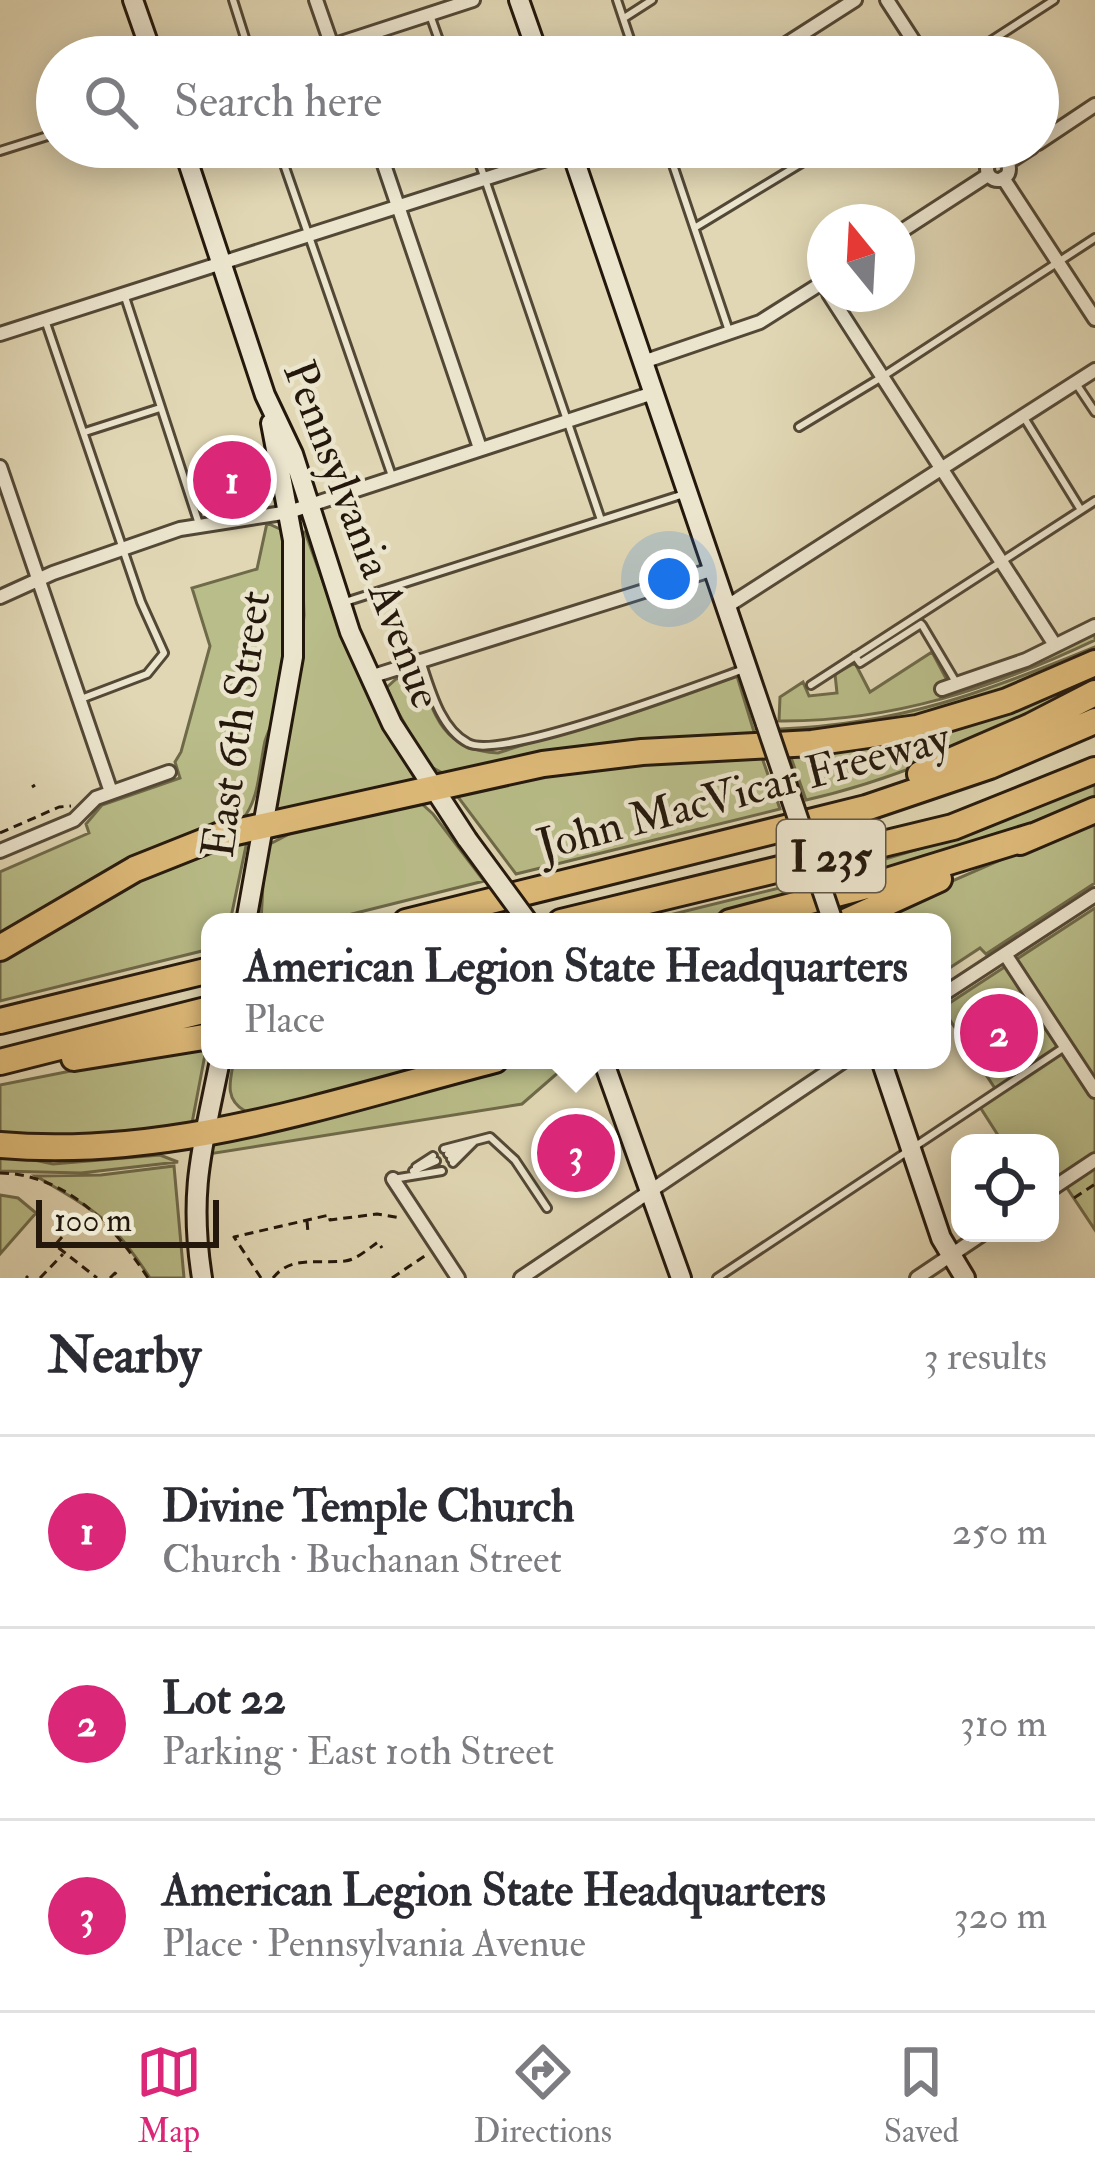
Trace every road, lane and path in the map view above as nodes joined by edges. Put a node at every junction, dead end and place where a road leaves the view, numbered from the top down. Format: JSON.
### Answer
{"nodes":[{"id":1,"x":134,"y":0,"type":"edge"},
{"id":2,"x":233,"y":0,"type":"edge"},
{"id":3,"x":316,"y":0,"type":"edge"},
{"id":4,"x":472,"y":0,"type":"edge"},
{"id":5,"x":520,"y":0,"type":"edge"},
{"id":6,"x":617,"y":0,"type":"edge"},
{"id":7,"x":652,"y":0,"type":"edge"},
{"id":8,"x":855,"y":0,"type":"edge"},
{"id":9,"x":887,"y":0,"type":"edge"},
{"id":10,"x":1054,"y":0,"type":"edge"},
{"id":11,"x":430,"y":14,"type":"junction"},
{"id":12,"x":623,"y":18,"type":"junction"},
{"id":13,"x":146,"y":36,"type":"edge"},
{"id":14,"x":244,"y":36,"type":"edge"},
{"id":15,"x":334,"y":36,"type":"edge"},
{"id":16,"x":372,"y":36,"type":"edge"},
{"id":17,"x":438,"y":36,"type":"edge"},
{"id":18,"x":532,"y":36,"type":"edge"},
{"id":19,"x":629,"y":36,"type":"edge"},
{"id":20,"x":799,"y":36,"type":"edge"},
{"id":21,"x":911,"y":36,"type":"edge"},
{"id":22,"x":998,"y":36,"type":"edge"},
{"id":23,"x":1095,"y":106,"type":"edge"},
{"id":24,"x":1059,"y":129,"type":"edge"},
{"id":25,"x":36,"y":140,"type":"edge"},
{"id":26,"x":0,"y":152,"type":"edge"},
{"id":27,"x":190,"y":168,"type":"edge"},
{"id":28,"x":285,"y":168,"type":"edge"},
{"id":29,"x":385,"y":168,"type":"edge"},
{"id":30,"x":481,"y":168,"type":"edge"},
{"id":31,"x":514,"y":168,"type":"edge"},
{"id":32,"x":581,"y":168,"type":"edge"},
{"id":33,"x":675,"y":168,"type":"edge"},
{"id":34,"x":793,"y":168,"type":"edge"},
{"id":35,"x":987,"y":168,"type":"edge"},
{"id":36,"x":1004,"y":168,"type":"edge"},
{"id":37,"x":1008,"y":168,"type":"edge"},
{"id":38,"x":1005,"y":171,"type":"junction"},
{"id":39,"x":988,"y":175,"type":"junction"},
{"id":40,"x":484,"y":178,"type":"junction"},
{"id":41,"x":398,"y":206,"type":"junction"},
{"id":42,"x":915,"y":222,"type":"edge"},
{"id":43,"x":696,"y":227,"type":"junction"},
{"id":44,"x":308,"y":235,"type":"junction"},
{"id":45,"x":1095,"y":238,"type":"edge"},
{"id":46,"x":221,"y":262,"type":"junction"},
{"id":47,"x":1058,"y":262,"type":"junction"},
{"id":48,"x":124,"y":293,"type":"junction"},
{"id":49,"x":807,"y":297,"type":"edge"},
{"id":50,"x":841,"y":312,"type":"edge"},
{"id":51,"x":45,"y":320,"type":"junction"},
{"id":52,"x":1095,"y":320,"type":"edge"},
{"id":53,"x":0,"y":334,"type":"edge"},
{"id":54,"x":729,"y":334,"type":"junction"},
{"id":55,"x":643,"y":362,"type":"junction"},
{"id":56,"x":1095,"y":370,"type":"edge"},
{"id":57,"x":882,"y":377,"type":"junction"},
{"id":58,"x":1075,"y":382,"type":"junction"},
{"id":59,"x":653,"y":393,"type":"junction"},
{"id":60,"x":265,"y":395,"type":"junction"},
{"id":61,"x":160,"y":408,"type":"junction"},
{"id":62,"x":1095,"y":412,"type":"edge"},
{"id":63,"x":1023,"y":416,"type":"junction"},
{"id":64,"x":569,"y":420,"type":"junction"},
{"id":65,"x":799,"y":427,"type":"dead end"},
{"id":66,"x":85,"y":433,"type":"junction"},
{"id":67,"x":481,"y":448,"type":"junction"},
{"id":68,"x":0,"y":466,"type":"edge"},
{"id":69,"x":941,"y":469,"type":"junction"},
{"id":70,"x":392,"y":476,"type":"junction"},
{"id":71,"x":688,"y":493,"type":"junction"},
{"id":72,"x":1095,"y":502,"type":"edge"},
{"id":73,"x":309,"y":503,"type":"junction"},
{"id":74,"x":1081,"y":510,"type":"junction"},
{"id":75,"x":290,"y":512,"type":"junction"},
{"id":76,"x":602,"y":520,"type":"junction"},
{"id":77,"x":200,"y":525,"type":"junction"},
{"id":78,"x":123,"y":549,"type":"junction"},
{"id":79,"x":1001,"y":561,"type":"junction"},
{"id":80,"x":713,"y":569,"type":"junction"},
{"id":81,"x":39,"y":581,"type":"junction"},
{"id":82,"x":0,"y":597,"type":"edge"},
{"id":83,"x":340,"y":604,"type":"junction"},
{"id":84,"x":726,"y":607,"type":"junction"},
{"id":85,"x":919,"y":620,"type":"junction"},
{"id":86,"x":1095,"y":626,"type":"edge"},
{"id":87,"x":1055,"y":645,"type":"junction"},
{"id":88,"x":422,"y":662,"type":"junction"},
{"id":89,"x":1095,"y":663,"type":"edge"},
{"id":90,"x":747,"y":668,"type":"junction"},
{"id":91,"x":370,"y":677,"type":"junction"},
{"id":92,"x":957,"y":684,"type":"junction"},
{"id":93,"x":811,"y":685,"type":"dead end"},
{"id":94,"x":942,"y":689,"type":"dead end"},
{"id":95,"x":1095,"y":693,"type":"edge"},
{"id":96,"x":79,"y":700,"type":"junction"},
{"id":97,"x":1095,"y":721,"type":"edge"},
{"id":98,"x":1095,"y":770,"type":"edge"},
{"id":99,"x":169,"y":772,"type":"dead end"},
{"id":100,"x":432,"y":786,"type":"junction"},
{"id":101,"x":111,"y":792,"type":"junction"},
{"id":102,"x":77,"y":804,"type":"dead end"},
{"id":103,"x":1095,"y":810,"type":"edge"},
{"id":104,"x":261,"y":826,"type":"junction"},
{"id":105,"x":0,"y":833,"type":"edge"},
{"id":106,"x":1033,"y":836,"type":"junction"},
{"id":107,"x":0,"y":851,"type":"edge"},
{"id":108,"x":627,"y":867,"type":"junction"},
{"id":109,"x":1095,"y":895,"type":"edge"},
{"id":110,"x":247,"y":913,"type":"edge"},
{"id":111,"x":442,"y":913,"type":"edge"},
{"id":112,"x":521,"y":913,"type":"edge"},
{"id":113,"x":598,"y":913,"type":"edge"},
{"id":114,"x":764,"y":913,"type":"edge"},
{"id":115,"x":830,"y":913,"type":"edge"},
{"id":116,"x":865,"y":913,"type":"edge"},
{"id":117,"x":0,"y":948,"type":"edge"},
{"id":118,"x":1005,"y":954,"type":"junction"},
{"id":119,"x":201,"y":972,"type":"edge"},
{"id":120,"x":951,"y":989,"type":"edge"},
{"id":121,"x":201,"y":1011,"type":"edge"},
{"id":122,"x":0,"y":1022,"type":"edge"},
{"id":123,"x":201,"y":1038,"type":"edge"},
{"id":124,"x":1066,"y":1046,"type":"junction"},
{"id":125,"x":0,"y":1062,"type":"edge"},
{"id":126,"x":218,"y":1069,"type":"edge"},
{"id":127,"x":460,"y":1069,"type":"edge"},
{"id":128,"x":607,"y":1069,"type":"edge"},
{"id":129,"x":832,"y":1069,"type":"edge"},
{"id":130,"x":884,"y":1069,"type":"edge"},
{"id":131,"x":1095,"y":1091,"type":"edge"},
{"id":132,"x":203,"y":1136,"type":"junction"},
{"id":133,"x":476,"y":1138,"type":"junction"},
{"id":134,"x":0,"y":1145,"type":"edge"},
{"id":135,"x":910,"y":1150,"type":"junction"},
{"id":136,"x":1095,"y":1160,"type":"edge"},
{"id":137,"x":0,"y":1173,"type":"edge"},
{"id":138,"x":399,"y":1177,"type":"junction"},
{"id":139,"x":1059,"y":1184,"type":"edge"},
{"id":140,"x":1095,"y":1184,"type":"edge"},
{"id":141,"x":651,"y":1191,"type":"junction"},
{"id":142,"x":1074,"y":1198,"type":"dead end"},
{"id":143,"x":548,"y":1208,"type":"dead end"},
{"id":144,"x":401,"y":1218,"type":"dead end"},
{"id":145,"x":307,"y":1219,"type":"junction"},
{"id":146,"x":276,"y":1230,"type":"junction"},
{"id":147,"x":308,"y":1233,"type":"dead end"},
{"id":148,"x":62,"y":1238,"type":"dead end"},
{"id":149,"x":278,"y":1240,"type":"dead end"},
{"id":150,"x":970,"y":1242,"type":"edge"},
{"id":151,"x":382,"y":1248,"type":"dead end"},
{"id":152,"x":63,"y":1254,"type":"junction"},
{"id":153,"x":426,"y":1255,"type":"dead end"},
{"id":154,"x":950,"y":1255,"type":"junction"},
{"id":155,"x":85,"y":1257,"type":"dead end"},
{"id":156,"x":282,"y":1257,"type":"dead end"},
{"id":157,"x":392,"y":1264,"type":"dead end"},
{"id":158,"x":78,"y":1265,"type":"junction"},
{"id":159,"x":284,"y":1266,"type":"junction"},
{"id":160,"x":394,"y":1276,"type":"edge"},
{"id":161,"x":40,"y":1278,"type":"edge"},
{"id":162,"x":97,"y":1278,"type":"edge"},
{"id":163,"x":110,"y":1278,"type":"edge"},
{"id":164,"x":119,"y":1278,"type":"edge"},
{"id":165,"x":148,"y":1278,"type":"edge"},
{"id":166,"x":202,"y":1278,"type":"edge"},
{"id":167,"x":261,"y":1278,"type":"edge"},
{"id":168,"x":273,"y":1278,"type":"edge"},
{"id":169,"x":458,"y":1278,"type":"edge"},
{"id":170,"x":521,"y":1278,"type":"edge"},
{"id":171,"x":681,"y":1278,"type":"edge"},
{"id":172,"x":717,"y":1278,"type":"edge"},
{"id":173,"x":917,"y":1278,"type":"edge"},
{"id":174,"x":965,"y":1278,"type":"edge"}],
"edges":[{"from":1,"to":13,"type":"main road"},
{"from":2,"to":14,"type":"lane"},
{"from":3,"to":15,"type":"street"},
{"from":4,"to":11,"type":"street"},
{"from":5,"to":18,"type":"main road"},
{"from":6,"to":12,"type":"lane"},
{"from":7,"to":12,"type":"lane"},
{"from":8,"to":20,"type":"street"},
{"from":9,"to":21,"type":"street"},
{"from":10,"to":22,"type":"lane"},
{"from":11,"to":16,"type":"street"},
{"from":11,"to":17,"type":"lane"},
{"from":12,"to":19,"type":"lane"},
{"from":23,"to":24,"type":"street"},
{"from":25,"to":26,"type":"lane"},
{"from":27,"to":46,"type":"main road","name":"Pennsylvania Avenue"},
{"from":28,"to":44,"type":"lane"},
{"from":29,"to":41,"type":"street"},
{"from":30,"to":40,"type":"lane"},
{"from":31,"to":40,"type":"street"},
{"from":32,"to":55,"type":"main road"},
{"from":33,"to":43,"type":"lane"},
{"from":34,"to":43,"type":"lane"},
{"from":35,"to":39,"type":"street"},
{"from":36,"to":38,"type":"street"},
{"from":37,"to":38,"type":"street"},
{"from":38,"to":39,"type":"street"},
{"from":38,"to":47,"type":"street"},
{"from":39,"to":42,"type":"street"},
{"from":40,"to":41,"type":"street"},
{"from":40,"to":64,"type":"lane"},
{"from":41,"to":44,"type":"street"},
{"from":41,"to":67,"type":"street"},
{"from":43,"to":54,"type":"lane"},
{"from":44,"to":46,"type":"street"},
{"from":44,"to":70,"type":"lane"},
{"from":45,"to":47,"type":"lane"},
{"from":46,"to":48,"type":"street"},
{"from":46,"to":60,"type":"main road","name":"Pennsylvania Avenue"},
{"from":47,"to":52,"type":"street"},
{"from":47,"to":57,"type":"lane"},
{"from":48,"to":51,"type":"street"},
{"from":48,"to":61,"type":"lane"},
{"from":49,"to":54,"type":"street"},
{"from":50,"to":57,"type":"street"},
{"from":51,"to":53,"type":"street"},
{"from":51,"to":66,"type":"lane"},
{"from":54,"to":55,"type":"street"},
{"from":55,"to":59,"type":"main road"},
{"from":56,"to":58,"type":"street"},
{"from":57,"to":65,"type":"lane"},
{"from":57,"to":69,"type":"street"},
{"from":58,"to":62,"type":"lane"},
{"from":58,"to":63,"type":"street"},
{"from":59,"to":64,"type":"street"},
{"from":59,"to":71,"type":"main road"},
{"from":60,"to":73,"type":"main road","name":"Pennsylvania Avenue"},
{"from":60,"to":75,"type":"main road","name":"East 6th Street"},
{"from":61,"to":66,"type":"lane"},
{"from":61,"to":77,"type":"lane"},
{"from":63,"to":69,"type":"street"},
{"from":63,"to":74,"type":"lane"},
{"from":64,"to":67,"type":"street"},
{"from":64,"to":76,"type":"lane"},
{"from":66,"to":78,"type":"lane"},
{"from":67,"to":70,"type":"street"},
{"from":68,"to":81,"type":"street"},
{"from":69,"to":79,"type":"street"},
{"from":69,"to":84,"type":"street"},
{"from":70,"to":73,"type":"street"},
{"from":71,"to":76,"type":"lane"},
{"from":71,"to":80,"type":"main road"},
{"from":72,"to":74,"type":"lane"},
{"from":73,"to":75,"type":"street"},
{"from":73,"to":83,"type":"main road","name":"Pennsylvania Avenue"},
{"from":74,"to":79,"type":"lane"},
{"from":75,"to":77,"type":"street"},
{"from":75,"to":104,"type":"main road","name":"East 6th Street"},
{"from":76,"to":83,"type":"lane"},
{"from":77,"to":78,"type":"street"},
{"from":78,"to":81,"type":"street"},
{"from":78,"to":96,"type":"lane"},
{"from":79,"to":85,"type":"lane"},
{"from":79,"to":87,"type":"street"},
{"from":80,"to":84,"type":"main road"},
{"from":80,"to":88,"type":"street"},
{"from":81,"to":82,"type":"street"},
{"from":81,"to":96,"type":"street"},
{"from":83,"to":91,"type":"main road","name":"Pennsylvania Avenue"},
{"from":84,"to":90,"type":"main road"},
{"from":85,"to":92,"type":"lane"},
{"from":85,"to":93,"type":"lane"},
{"from":86,"to":87,"type":"street"},
{"from":87,"to":92,"type":"street"},
{"from":88,"to":90,"type":"lane"},
{"from":88,"to":91,"type":"street"},
{"from":89,"to":100,"type":"highway"},
{"from":90,"to":115,"type":"main road","bridge":true},
{"from":91,"to":100,"type":"main road","name":"Pennsylvania Avenue"},
{"from":92,"to":94,"type":"street"},
{"from":95,"to":108,"type":"highway"},
{"from":96,"to":101,"type":"street"},
{"from":97,"to":108,"type":"highway","name":"John MacVicar Freeway","number":"I 235"},
{"from":98,"to":113,"type":"highway","name":"John MacVicar Freeway","number":"I 235"},
{"from":99,"to":101,"type":"street"},
{"from":100,"to":104,"type":"highway"},
{"from":100,"to":112,"type":"main road","name":"Pennsylvania Avenue","bridge":true},
{"from":101,"to":107,"type":"street"},
{"from":102,"to":105,"type":"path"},
{"from":103,"to":106,"type":"highway"},
{"from":104,"to":110,"type":"main road","name":"East 6th Street"},
{"from":104,"to":117,"type":"highway"},
{"from":106,"to":114,"type":"highway"},
{"from":106,"to":116,"type":"highway"},
{"from":108,"to":111,"type":"highway","name":"John MacVicar Freeway","number":"I 235"},
{"from":109,"to":118,"type":"street"},
{"from":118,"to":120,"type":"street"},
{"from":118,"to":124,"type":"street"},
{"from":119,"to":122,"type":"highway"},
{"from":121,"to":125,"type":"highway"},
{"from":123,"to":125,"type":"highway"},
{"from":124,"to":131,"type":"street"},
{"from":124,"to":135,"type":"lane"},
{"from":126,"to":132,"type":"main road"},
{"from":127,"to":132,"type":"highway"},
{"from":128,"to":141,"type":"main road"},
{"from":129,"to":141,"type":"street"},
{"from":130,"to":135,"type":"main road"},
{"from":132,"to":134,"type":"highway"},
{"from":132,"to":166,"type":"main road"},
{"from":133,"to":133,"type":"lane"},
{"from":133,"to":143,"type":"lane"},
{"from":135,"to":154,"type":"main road"},
{"from":135,"to":172,"type":"lane"},
{"from":136,"to":139,"type":"street"},
{"from":137,"to":165,"type":"path"},
{"from":138,"to":138,"type":"lane"},
{"from":138,"to":169,"type":"street"},
{"from":140,"to":142,"type":"path"},
{"from":141,"to":170,"type":"street"},
{"from":141,"to":171,"type":"main road"},
{"from":144,"to":145,"type":"path"},
{"from":145,"to":146,"type":"path"},
{"from":145,"to":147,"type":"path"},
{"from":146,"to":149,"type":"path"},
{"from":146,"to":167,"type":"path"},
{"from":148,"to":152,"type":"path"},
{"from":150,"to":154,"type":"street"},
{"from":151,"to":159,"type":"path"},
{"from":152,"to":158,"type":"path"},
{"from":152,"to":161,"type":"path"},
{"from":153,"to":160,"type":"path"},
{"from":154,"to":173,"type":"street"},
{"from":154,"to":174,"type":"main road"},
{"from":155,"to":158,"type":"path"},
{"from":156,"to":159,"type":"path"},
{"from":157,"to":160,"type":"path"},
{"from":158,"to":162,"type":"path"},
{"from":159,"to":168,"type":"path"},
{"from":163,"to":164,"type":"path"}]}
